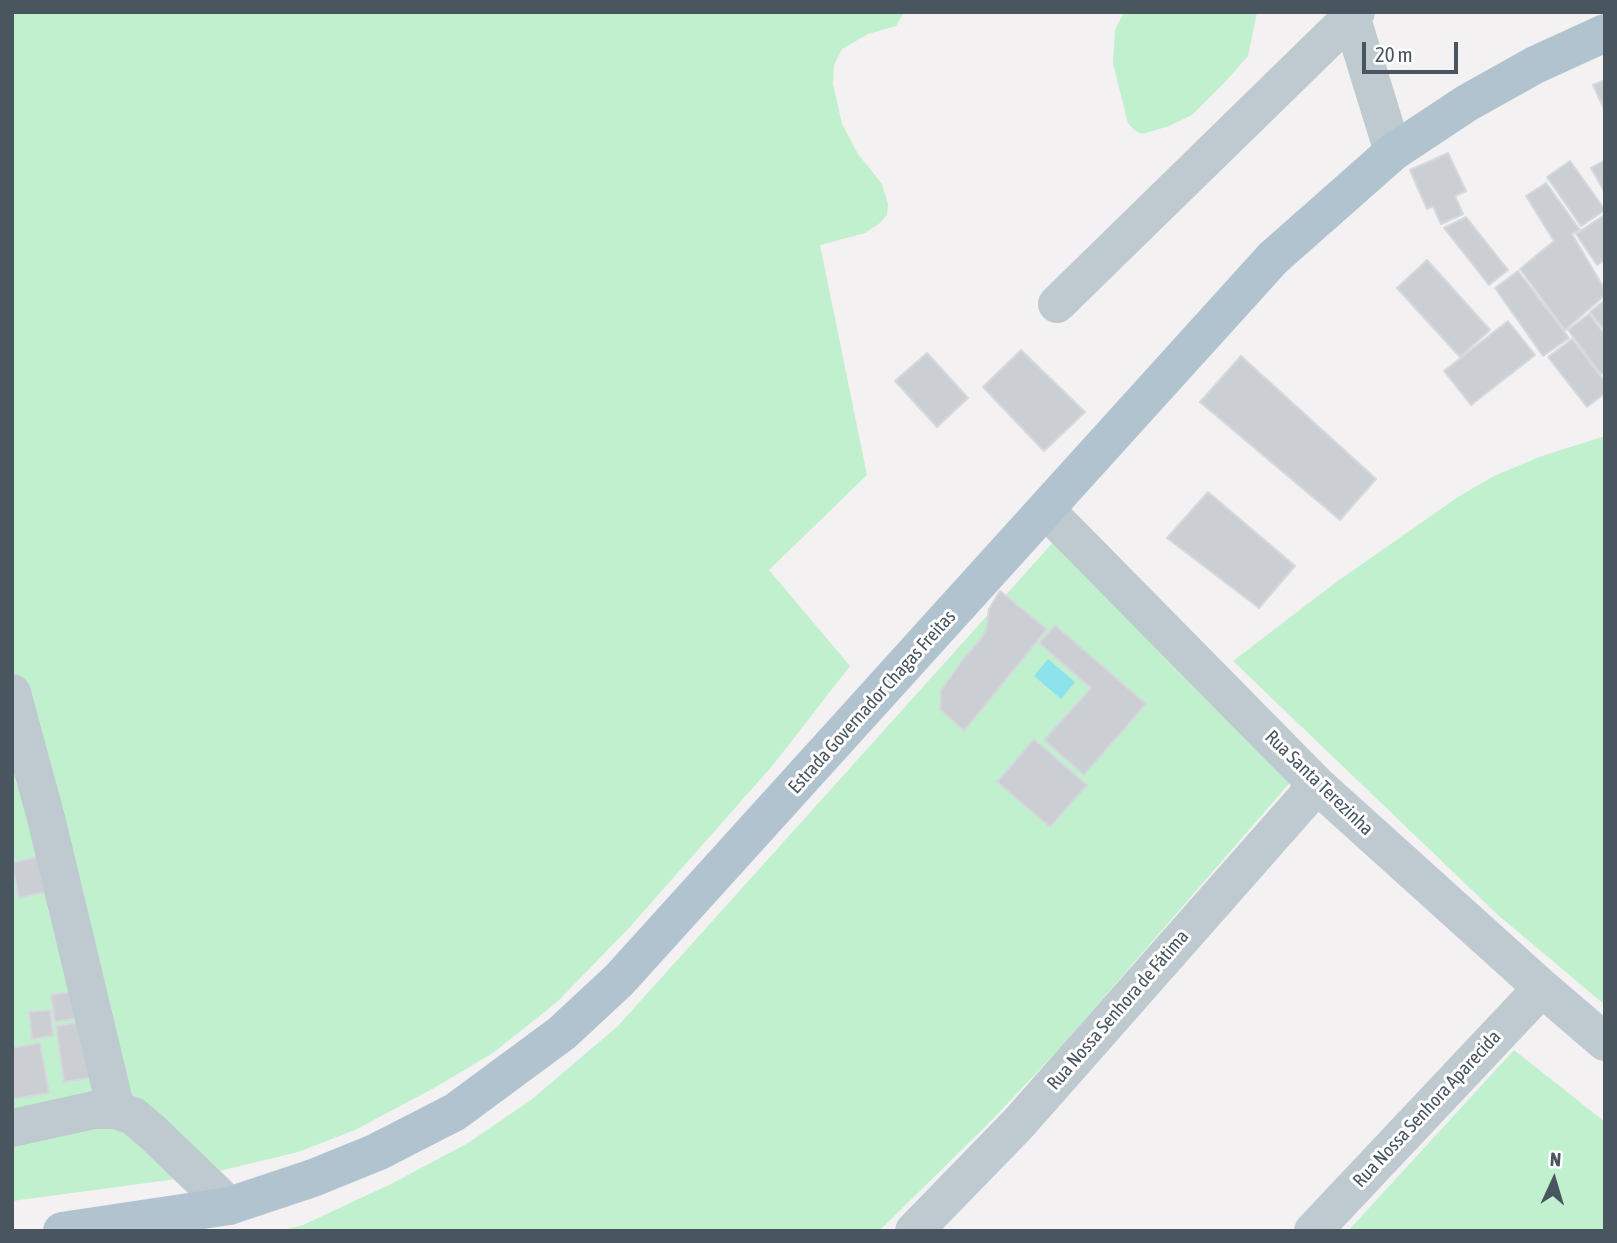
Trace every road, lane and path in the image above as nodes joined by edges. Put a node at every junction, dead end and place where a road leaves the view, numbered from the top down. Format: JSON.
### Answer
{"nodes":[{"id":1,"x":1354,"y":15,"type":"edge"},
{"id":2,"x":1605,"y":33,"type":"edge"},
{"id":3,"x":1393,"y":152,"type":"junction"},
{"id":4,"x":1057,"y":304,"type":"dead end"},
{"id":5,"x":1046,"y":510,"type":"junction"},
{"id":6,"x":12,"y":693,"type":"edge"},
{"id":7,"x":1317,"y":785,"type":"junction"},
{"id":8,"x":1542,"y":988,"type":"junction"},
{"id":9,"x":1605,"y":1042,"type":"edge"},
{"id":10,"x":116,"y":1110,"type":"junction"},
{"id":11,"x":12,"y":1128,"type":"edge"},
{"id":12,"x":229,"y":1206,"type":"junction"},
{"id":13,"x":62,"y":1231,"type":"edge"},
{"id":14,"x":914,"y":1231,"type":"edge"},
{"id":15,"x":1313,"y":1231,"type":"edge"}],
"edges":[{"from":1,"to":3,"type":"street"},
{"from":1,"to":4,"type":"street"},
{"from":2,"to":3,"type":"main road","name":"Estrada Governador Chagas Freitas"},
{"from":3,"to":5,"type":"main road","name":"Estrada Governador Chagas Freitas"},
{"from":5,"to":7,"type":"street","name":"Rua Santa Terezinha"},
{"from":5,"to":12,"type":"main road","name":"Estrada Governador Chagas Freitas"},
{"from":6,"to":10,"type":"street"},
{"from":7,"to":8,"type":"street","name":"Rua Santa Terezinha"},
{"from":7,"to":14,"type":"street","name":"Rua Nossa Senhora de Fátima"},
{"from":8,"to":9,"type":"street","name":"Rua Santa Terezinha"},
{"from":8,"to":15,"type":"street","name":"Rua Nossa Senhora Aparecida"},
{"from":10,"to":11,"type":"street"},
{"from":10,"to":12,"type":"street"},
{"from":12,"to":13,"type":"main road","name":"Estrada Governador Chagas Freitas"}]}
